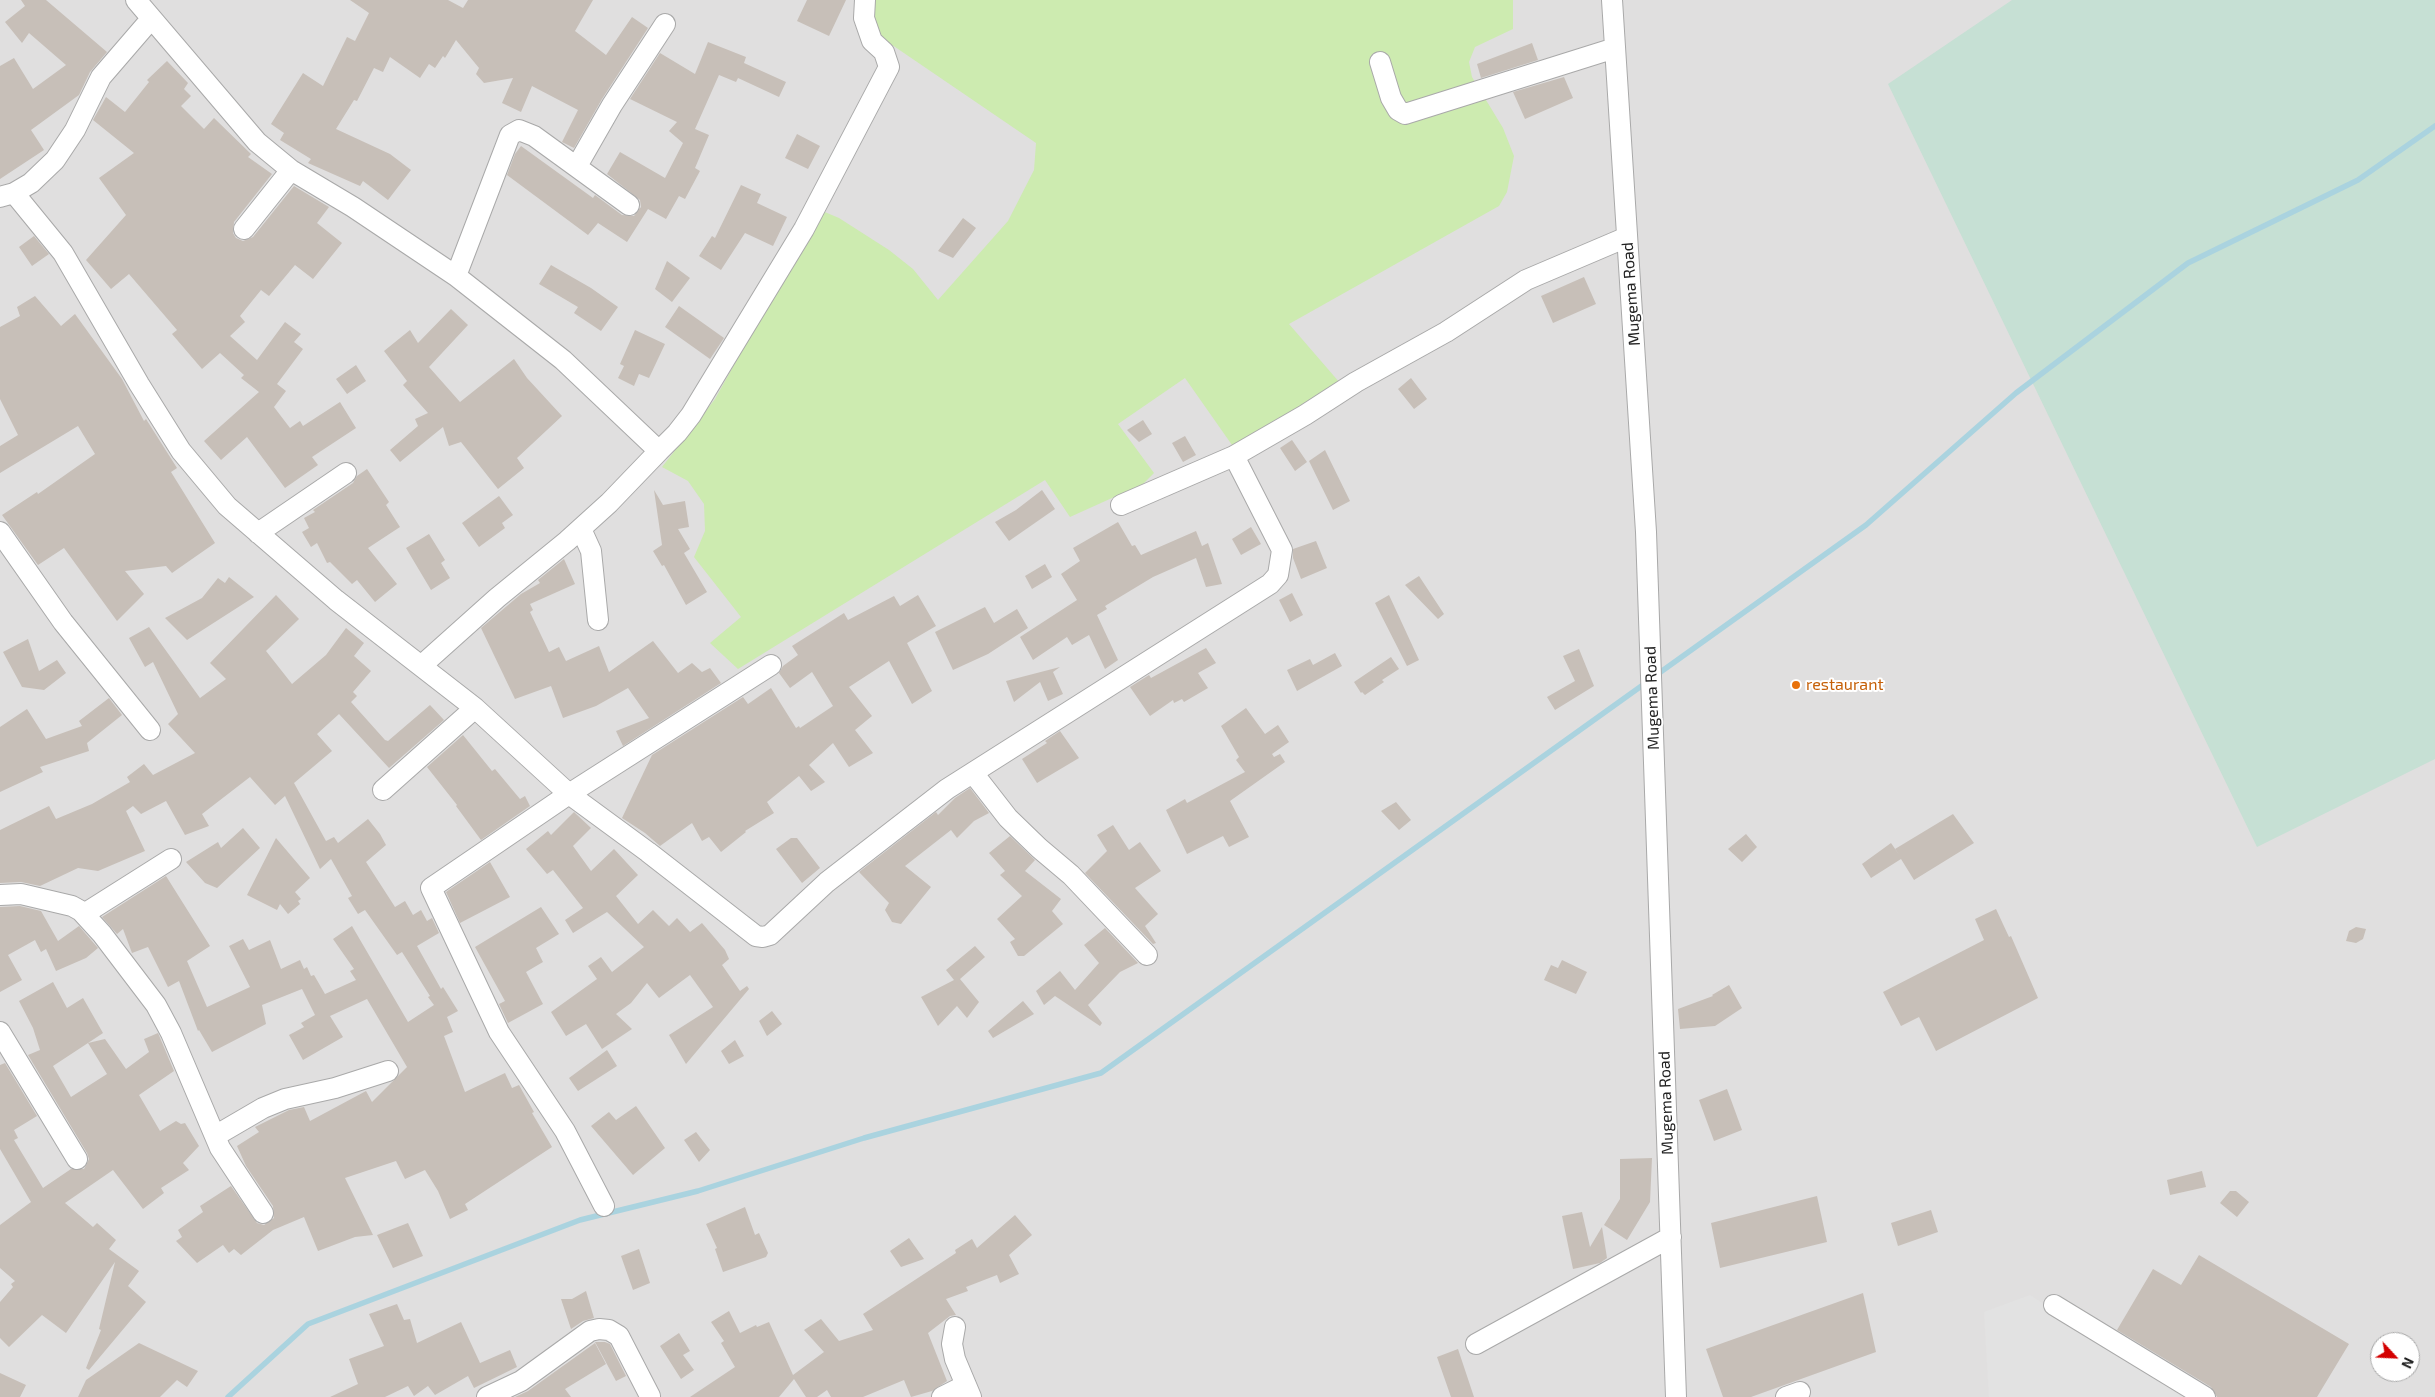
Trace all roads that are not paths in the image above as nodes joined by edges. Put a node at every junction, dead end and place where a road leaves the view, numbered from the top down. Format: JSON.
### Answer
{"nodes":[{"id":1,"x":136,"y":0,"type":"edge"},
{"id":2,"x":866,"y":0,"type":"edge"},
{"id":3,"x":1612,"y":0,"type":"edge"},
{"id":4,"x":151,"y":19,"type":"junction"},
{"id":5,"x":665,"y":24,"type":"dead end"},
{"id":6,"x":1615,"y":48,"type":"junction"},
{"id":7,"x":1380,"y":62,"type":"dead end"},
{"id":8,"x":577,"y":166,"type":"junction"},
{"id":9,"x":291,"y":170,"type":"junction"},
{"id":10,"x":7,"y":195,"type":"edge"},
{"id":11,"x":630,"y":205,"type":"dead end"},
{"id":12,"x":244,"y":229,"type":"dead end"},
{"id":13,"x":1627,"y":237,"type":"junction"},
{"id":14,"x":456,"y":276,"type":"junction"},
{"id":15,"x":659,"y":451,"type":"junction"},
{"id":16,"x":1234,"y":456,"type":"junction"},
{"id":17,"x":346,"y":473,"type":"dead end"},
{"id":18,"x":1121,"y":504,"type":"dead end"},
{"id":19,"x":581,"y":528,"type":"junction"},
{"id":20,"x":0,"y":532,"type":"edge"},
{"id":21,"x":258,"y":533,"type":"junction"},
{"id":22,"x":598,"y":620,"type":"dead end"},
{"id":23,"x":771,"y":665,"type":"dead end"},
{"id":24,"x":421,"y":666,"type":"junction"},
{"id":25,"x":475,"y":708,"type":"junction"},
{"id":26,"x":150,"y":730,"type":"dead end"},
{"id":27,"x":973,"y":773,"type":"junction"},
{"id":28,"x":383,"y":790,"type":"dead end"},
{"id":29,"x":569,"y":794,"type":"junction"},
{"id":30,"x":171,"y":858,"type":"dead end"},
{"id":31,"x":0,"y":895,"type":"edge"},
{"id":32,"x":84,"y":914,"type":"junction"},
{"id":33,"x":1147,"y":955,"type":"dead end"},
{"id":34,"x":0,"y":1032,"type":"edge"},
{"id":35,"x":6,"y":1060,"type":"edge"},
{"id":36,"x":388,"y":1071,"type":"dead end"},
{"id":37,"x":215,"y":1136,"type":"junction"},
{"id":38,"x":77,"y":1159,"type":"dead end"},
{"id":39,"x":604,"y":1206,"type":"dead end"},
{"id":40,"x":263,"y":1213,"type":"dead end"},
{"id":41,"x":1670,"y":1237,"type":"junction"},
{"id":42,"x":2054,"y":1305,"type":"dead end"},
{"id":43,"x":955,"y":1327,"type":"dead end"},
{"id":44,"x":1476,"y":1344,"type":"dead end"},
{"id":45,"x":969,"y":1391,"type":"edge"},
{"id":46,"x":499,"y":1395,"type":"edge"},
{"id":47,"x":650,"y":1396,"type":"dead end"},
{"id":48,"x":942,"y":1397,"type":"edge"},
{"id":49,"x":1676,"y":1397,"type":"edge"},
{"id":50,"x":2205,"y":1397,"type":"edge"}],
"edges":[{"from":1,"to":4,"type":"street"},
{"from":2,"to":15,"type":"street"},
{"from":3,"to":6,"type":"street","name":"Mugema Road"},
{"from":4,"to":9,"type":"street"},
{"from":4,"to":10,"type":"street"},
{"from":5,"to":8,"type":"street"},
{"from":6,"to":7,"type":"street"},
{"from":6,"to":13,"type":"street","name":"Mugema Road"},
{"from":8,"to":11,"type":"street"},
{"from":8,"to":14,"type":"street"},
{"from":9,"to":12,"type":"street"},
{"from":9,"to":14,"type":"street"},
{"from":10,"to":21,"type":"street"},
{"from":13,"to":16,"type":"street"},
{"from":13,"to":41,"type":"street","name":"Mugema Road"},
{"from":14,"to":15,"type":"street"},
{"from":15,"to":19,"type":"street"},
{"from":16,"to":18,"type":"street"},
{"from":16,"to":27,"type":"street"},
{"from":17,"to":21,"type":"street"},
{"from":19,"to":22,"type":"street"},
{"from":19,"to":24,"type":"street"},
{"from":20,"to":26,"type":"street"},
{"from":21,"to":24,"type":"street"},
{"from":23,"to":29,"type":"street"},
{"from":24,"to":25,"type":"street"},
{"from":25,"to":28,"type":"street"},
{"from":25,"to":29,"type":"street"},
{"from":27,"to":29,"type":"street"},
{"from":27,"to":33,"type":"street"},
{"from":29,"to":39,"type":"street"},
{"from":30,"to":32,"type":"street"},
{"from":31,"to":32,"type":"street"},
{"from":32,"to":37,"type":"street"},
{"from":34,"to":35,"type":"street"},
{"from":35,"to":38,"type":"street"},
{"from":36,"to":37,"type":"street"},
{"from":37,"to":40,"type":"street"},
{"from":41,"to":44,"type":"street"},
{"from":41,"to":49,"type":"street","name":"Mugema Road"},
{"from":42,"to":50,"type":"street"},
{"from":43,"to":45,"type":"street"},
{"from":45,"to":48,"type":"street"},
{"from":46,"to":47,"type":"street"}]}
